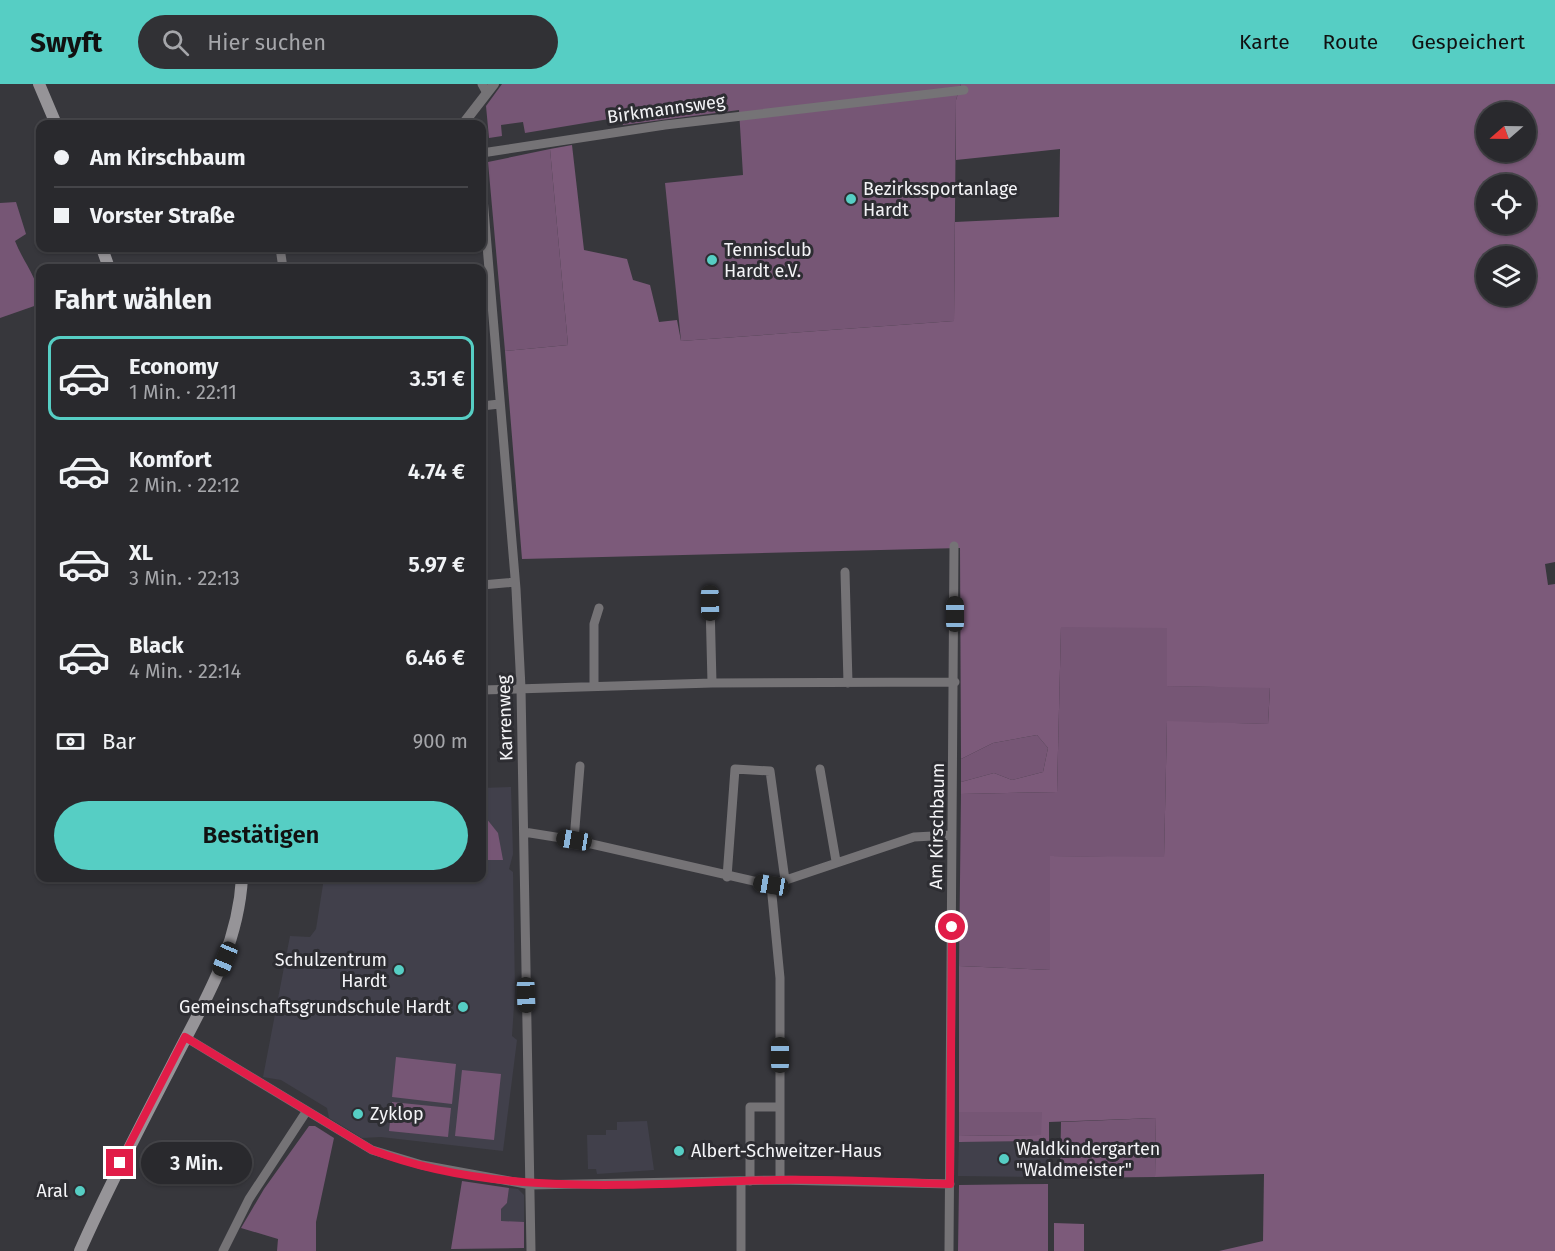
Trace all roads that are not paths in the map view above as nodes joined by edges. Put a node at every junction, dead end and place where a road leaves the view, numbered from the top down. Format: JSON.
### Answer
{"nodes":[{"id":1,"x":39,"y":84,"type":"edge"},
{"id":2,"x":488,"y":87,"type":"edge"},
{"id":3,"x":964,"y":90,"type":"dead end"},
{"id":4,"x":54,"y":120,"type":"edge"},
{"id":5,"x":466,"y":120,"type":"edge"},
{"id":6,"x":486,"y":152,"type":"edge"},
{"id":7,"x":486,"y":234,"type":"edge"},
{"id":8,"x":500,"y":404,"type":"junction"},
{"id":9,"x":486,"y":406,"type":"edge"},
{"id":10,"x":954,"y":546,"type":"dead end"},
{"id":11,"x":845,"y":572,"type":"dead end"},
{"id":12,"x":515,"y":582,"type":"junction"},
{"id":13,"x":486,"y":585,"type":"edge"},
{"id":14,"x":710,"y":603,"type":"dead end"},
{"id":15,"x":599,"y":608,"type":"dead end"},
{"id":16,"x":955,"y":682,"type":"junction"},
{"id":17,"x":712,"y":683,"type":"junction"},
{"id":18,"x":848,"y":683,"type":"junction"},
{"id":19,"x":594,"y":686,"type":"junction"},
{"id":20,"x":521,"y":688,"type":"junction"},
{"id":21,"x":486,"y":690,"type":"edge"},
{"id":22,"x":580,"y":766,"type":"dead end"},
{"id":23,"x":820,"y":769,"type":"dead end"},
{"id":24,"x":524,"y":832,"type":"junction"},
{"id":25,"x":952,"y":835,"type":"junction"},
{"id":26,"x":574,"y":840,"type":"junction"},
{"id":27,"x":836,"y":861,"type":"junction"},
{"id":28,"x":727,"y":877,"type":"junction"},
{"id":29,"x":784,"y":880,"type":"junction"},
{"id":30,"x":241,"y":882,"type":"edge"},
{"id":31,"x":771,"y":885,"type":"junction"},
{"id":32,"x":185,"y":1037,"type":"junction"},
{"id":33,"x":780,"y":1107,"type":"junction"},
{"id":34,"x":306,"y":1112,"type":"junction"},
{"id":35,"x":780,"y":1180,"type":"junction"},
{"id":36,"x":746,"y":1181,"type":"junction"},
{"id":37,"x":950,"y":1184,"type":"junction"},
{"id":38,"x":531,"y":1185,"type":"junction"},
{"id":39,"x":80,"y":1251,"type":"edge"},
{"id":40,"x":223,"y":1251,"type":"edge"},
{"id":41,"x":531,"y":1251,"type":"edge"},
{"id":42,"x":741,"y":1251,"type":"edge"},
{"id":43,"x":949,"y":1251,"type":"edge"}],
"edges":[{"from":1,"to":4,"type":"main road"},
{"from":2,"to":5,"type":"street"},
{"from":3,"to":6,"type":"street","name":"Birkmannsweg"},
{"from":7,"to":8,"type":"street","name":"Karrenweg"},
{"from":8,"to":9,"type":"street"},
{"from":8,"to":12,"type":"street","name":"Karrenweg"},
{"from":10,"to":16,"type":"street","name":"Am Kirschbaum"},
{"from":11,"to":18,"type":"street"},
{"from":12,"to":13,"type":"street"},
{"from":12,"to":20,"type":"street","name":"Karrenweg"},
{"from":14,"to":17,"type":"street"},
{"from":15,"to":19,"type":"street"},
{"from":16,"to":18,"type":"street"},
{"from":16,"to":25,"type":"street","name":"Am Kirschbaum"},
{"from":17,"to":18,"type":"street"},
{"from":17,"to":19,"type":"street"},
{"from":19,"to":20,"type":"street"},
{"from":20,"to":21,"type":"street"},
{"from":20,"to":24,"type":"street","name":"Karrenweg"},
{"from":22,"to":26,"type":"street"},
{"from":23,"to":27,"type":"street"},
{"from":24,"to":26,"type":"street"},
{"from":24,"to":38,"type":"street","name":"Karrenweg"},
{"from":25,"to":27,"type":"street"},
{"from":25,"to":37,"type":"street","name":"Am Kirschbaum"},
{"from":26,"to":28,"type":"street"},
{"from":27,"to":29,"type":"street"},
{"from":28,"to":29,"type":"street"},
{"from":28,"to":31,"type":"street"},
{"from":29,"to":31,"type":"street"},
{"from":30,"to":32,"type":"main road"},
{"from":31,"to":33,"type":"street"},
{"from":32,"to":34,"type":"street"},
{"from":32,"to":39,"type":"main road"},
{"from":33,"to":35,"type":"street"},
{"from":33,"to":36,"type":"street"},
{"from":34,"to":38,"type":"street"},
{"from":34,"to":40,"type":"street"},
{"from":35,"to":36,"type":"street"},
{"from":35,"to":37,"type":"street"},
{"from":36,"to":38,"type":"street"},
{"from":36,"to":42,"type":"street"},
{"from":37,"to":43,"type":"street","name":"Am Kirschbaum"},
{"from":38,"to":41,"type":"street","name":"Karrenweg"}]}
